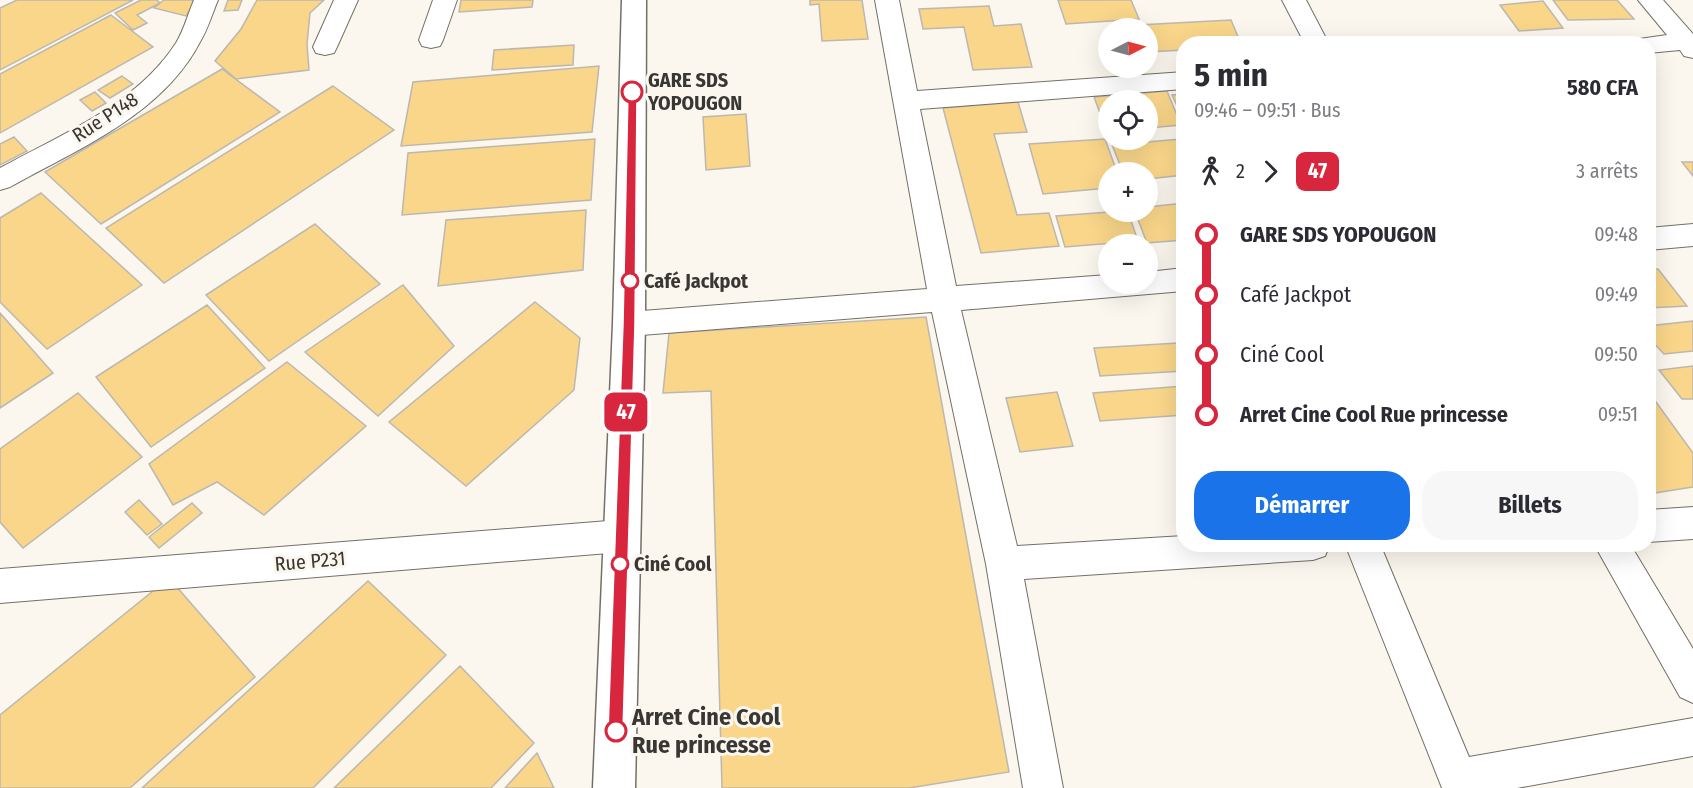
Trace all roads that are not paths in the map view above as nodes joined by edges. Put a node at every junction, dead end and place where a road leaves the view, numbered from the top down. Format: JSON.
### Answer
{"nodes":[{"id":1,"x":206,"y":0,"type":"edge"},
{"id":2,"x":346,"y":0,"type":"edge"},
{"id":3,"x":445,"y":0,"type":"edge"},
{"id":4,"x":634,"y":0,"type":"edge"},
{"id":5,"x":887,"y":0,"type":"edge"},
{"id":6,"x":1294,"y":0,"type":"edge"},
{"id":7,"x":1650,"y":0,"type":"edge"},
{"id":8,"x":1313,"y":36,"type":"edge"},
{"id":9,"x":431,"y":39,"type":"dead end"},
{"id":10,"x":1656,"y":45,"type":"edge"},
{"id":11,"x":1690,"y":46,"type":"edge"},
{"id":12,"x":325,"y":47,"type":"dead end"},
{"id":13,"x":1176,"y":81,"type":"edge"},
{"id":14,"x":907,"y":101,"type":"junction"},
{"id":15,"x":0,"y":180,"type":"edge"},
{"id":16,"x":1693,"y":234,"type":"edge"},
{"id":17,"x":1656,"y":237,"type":"edge"},
{"id":18,"x":1176,"y":280,"type":"edge"},
{"id":19,"x":1158,"y":281,"type":"edge"},
{"id":20,"x":1098,"y":287,"type":"edge"},
{"id":21,"x":944,"y":300,"type":"junction"},
{"id":22,"x":629,"y":324,"type":"junction"},
{"id":23,"x":1693,"y":523,"type":"edge"},
{"id":24,"x":1656,"y":525,"type":"edge"},
{"id":25,"x":621,"y":536,"type":"junction"},
{"id":26,"x":1189,"y":552,"type":"edge"},
{"id":27,"x":1365,"y":552,"type":"edge"},
{"id":28,"x":1616,"y":552,"type":"edge"},
{"id":29,"x":1004,"y":564,"type":"junction"},
{"id":30,"x":0,"y":586,"type":"edge"},
{"id":31,"x":1693,"y":684,"type":"edge"},
{"id":32,"x":1693,"y":737,"type":"edge"},
{"id":33,"x":1460,"y":783,"type":"edge"},
{"id":34,"x":614,"y":788,"type":"edge"},
{"id":35,"x":1043,"y":788,"type":"edge"}],
"edges":[{"from":1,"to":15,"type":"street","name":"Rue P148"},
{"from":2,"to":12,"type":"street"},
{"from":3,"to":9,"type":"street"},
{"from":4,"to":22,"type":"street"},
{"from":5,"to":14,"type":"street"},
{"from":6,"to":8,"type":"street"},
{"from":7,"to":11,"type":"street"},
{"from":10,"to":11,"type":"street"},
{"from":13,"to":14,"type":"street"},
{"from":14,"to":21,"type":"street"},
{"from":16,"to":17,"type":"street"},
{"from":18,"to":19,"type":"street"},
{"from":20,"to":21,"type":"street"},
{"from":21,"to":22,"type":"street"},
{"from":21,"to":29,"type":"street"},
{"from":22,"to":25,"type":"street"},
{"from":23,"to":24,"type":"street"},
{"from":25,"to":30,"type":"street","name":"Rue P231"},
{"from":25,"to":34,"type":"street"},
{"from":26,"to":29,"type":"street"},
{"from":27,"to":33,"type":"street"},
{"from":28,"to":31,"type":"street"},
{"from":29,"to":35,"type":"street"},
{"from":32,"to":33,"type":"street"}]}
